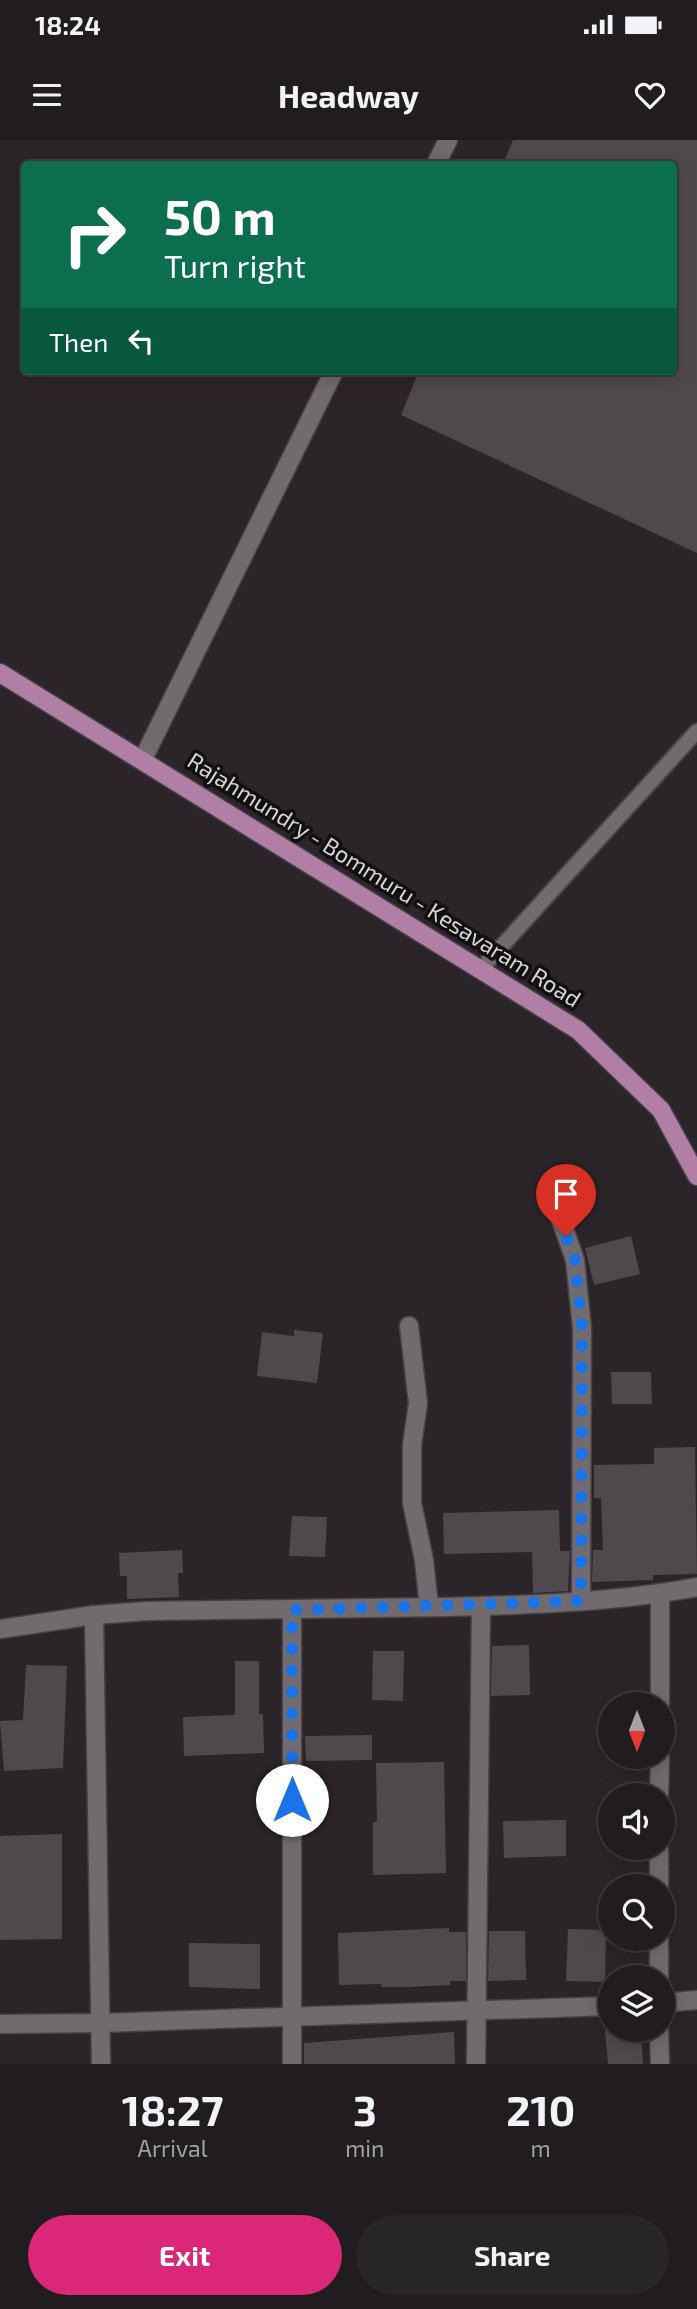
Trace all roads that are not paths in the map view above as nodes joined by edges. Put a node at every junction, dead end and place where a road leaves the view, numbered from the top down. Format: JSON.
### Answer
{"nodes":[{"id":1,"x":448,"y":140,"type":"edge"},
{"id":2,"x":438,"y":161,"type":"edge"},
{"id":3,"x":332,"y":375,"type":"edge"},
{"id":4,"x":0,"y":673,"type":"edge"},
{"id":5,"x":697,"y":731,"type":"edge"},
{"id":6,"x":142,"y":759,"type":"junction"},
{"id":7,"x":481,"y":970,"type":"junction"},
{"id":8,"x":697,"y":1177,"type":"edge"},
{"id":9,"x":558,"y":1212,"type":"dead end"},
{"id":10,"x":409,"y":1326,"type":"dead end"},
{"id":11,"x":697,"y":1587,"type":"edge"},
{"id":12,"x":660,"y":1594,"type":"junction"},
{"id":13,"x":581,"y":1601,"type":"junction"},
{"id":14,"x":481,"y":1606,"type":"junction"},
{"id":15,"x":429,"y":1607,"type":"junction"},
{"id":16,"x":292,"y":1610,"type":"junction"},
{"id":17,"x":94,"y":1615,"type":"junction"},
{"id":18,"x":0,"y":1629,"type":"edge"},
{"id":19,"x":660,"y":1692,"type":"edge"},
{"id":20,"x":697,"y":2000,"type":"edge"},
{"id":21,"x":675,"y":2002,"type":"edge"},
{"id":22,"x":598,"y":2006,"type":"edge"},
{"id":23,"x":476,"y":2010,"type":"junction"},
{"id":24,"x":292,"y":2017,"type":"junction"},
{"id":25,"x":101,"y":2023,"type":"junction"},
{"id":26,"x":0,"y":2024,"type":"edge"},
{"id":27,"x":659,"y":2042,"type":"edge"},
{"id":28,"x":101,"y":2064,"type":"edge"},
{"id":29,"x":292,"y":2064,"type":"edge"},
{"id":30,"x":476,"y":2064,"type":"edge"},
{"id":31,"x":660,"y":2064,"type":"edge"}],
"edges":[{"from":1,"to":2,"type":"street"},
{"from":3,"to":6,"type":"street"},
{"from":4,"to":6,"type":"main road","name":"Rajahmundry - Bommuru - Kesavaram Road"},
{"from":5,"to":7,"type":"lane"},
{"from":6,"to":7,"type":"main road","name":"Rajahmundry - Bommuru - Kesavaram Road"},
{"from":7,"to":8,"type":"main road","name":"Rajahmundry - Bommuru - Kesavaram Road"},
{"from":9,"to":13,"type":"street"},
{"from":10,"to":15,"type":"street"},
{"from":11,"to":12,"type":"street"},
{"from":12,"to":13,"type":"street"},
{"from":12,"to":19,"type":"street"},
{"from":13,"to":14,"type":"street"},
{"from":14,"to":15,"type":"street"},
{"from":14,"to":23,"type":"street"},
{"from":15,"to":16,"type":"street"},
{"from":16,"to":17,"type":"street"},
{"from":16,"to":24,"type":"street"},
{"from":17,"to":18,"type":"street"},
{"from":17,"to":25,"type":"street"},
{"from":20,"to":21,"type":"street"},
{"from":22,"to":23,"type":"street"},
{"from":23,"to":24,"type":"street"},
{"from":23,"to":30,"type":"street"},
{"from":24,"to":25,"type":"street"},
{"from":24,"to":29,"type":"street"},
{"from":25,"to":26,"type":"street"},
{"from":25,"to":28,"type":"street"},
{"from":27,"to":31,"type":"street"}]}
